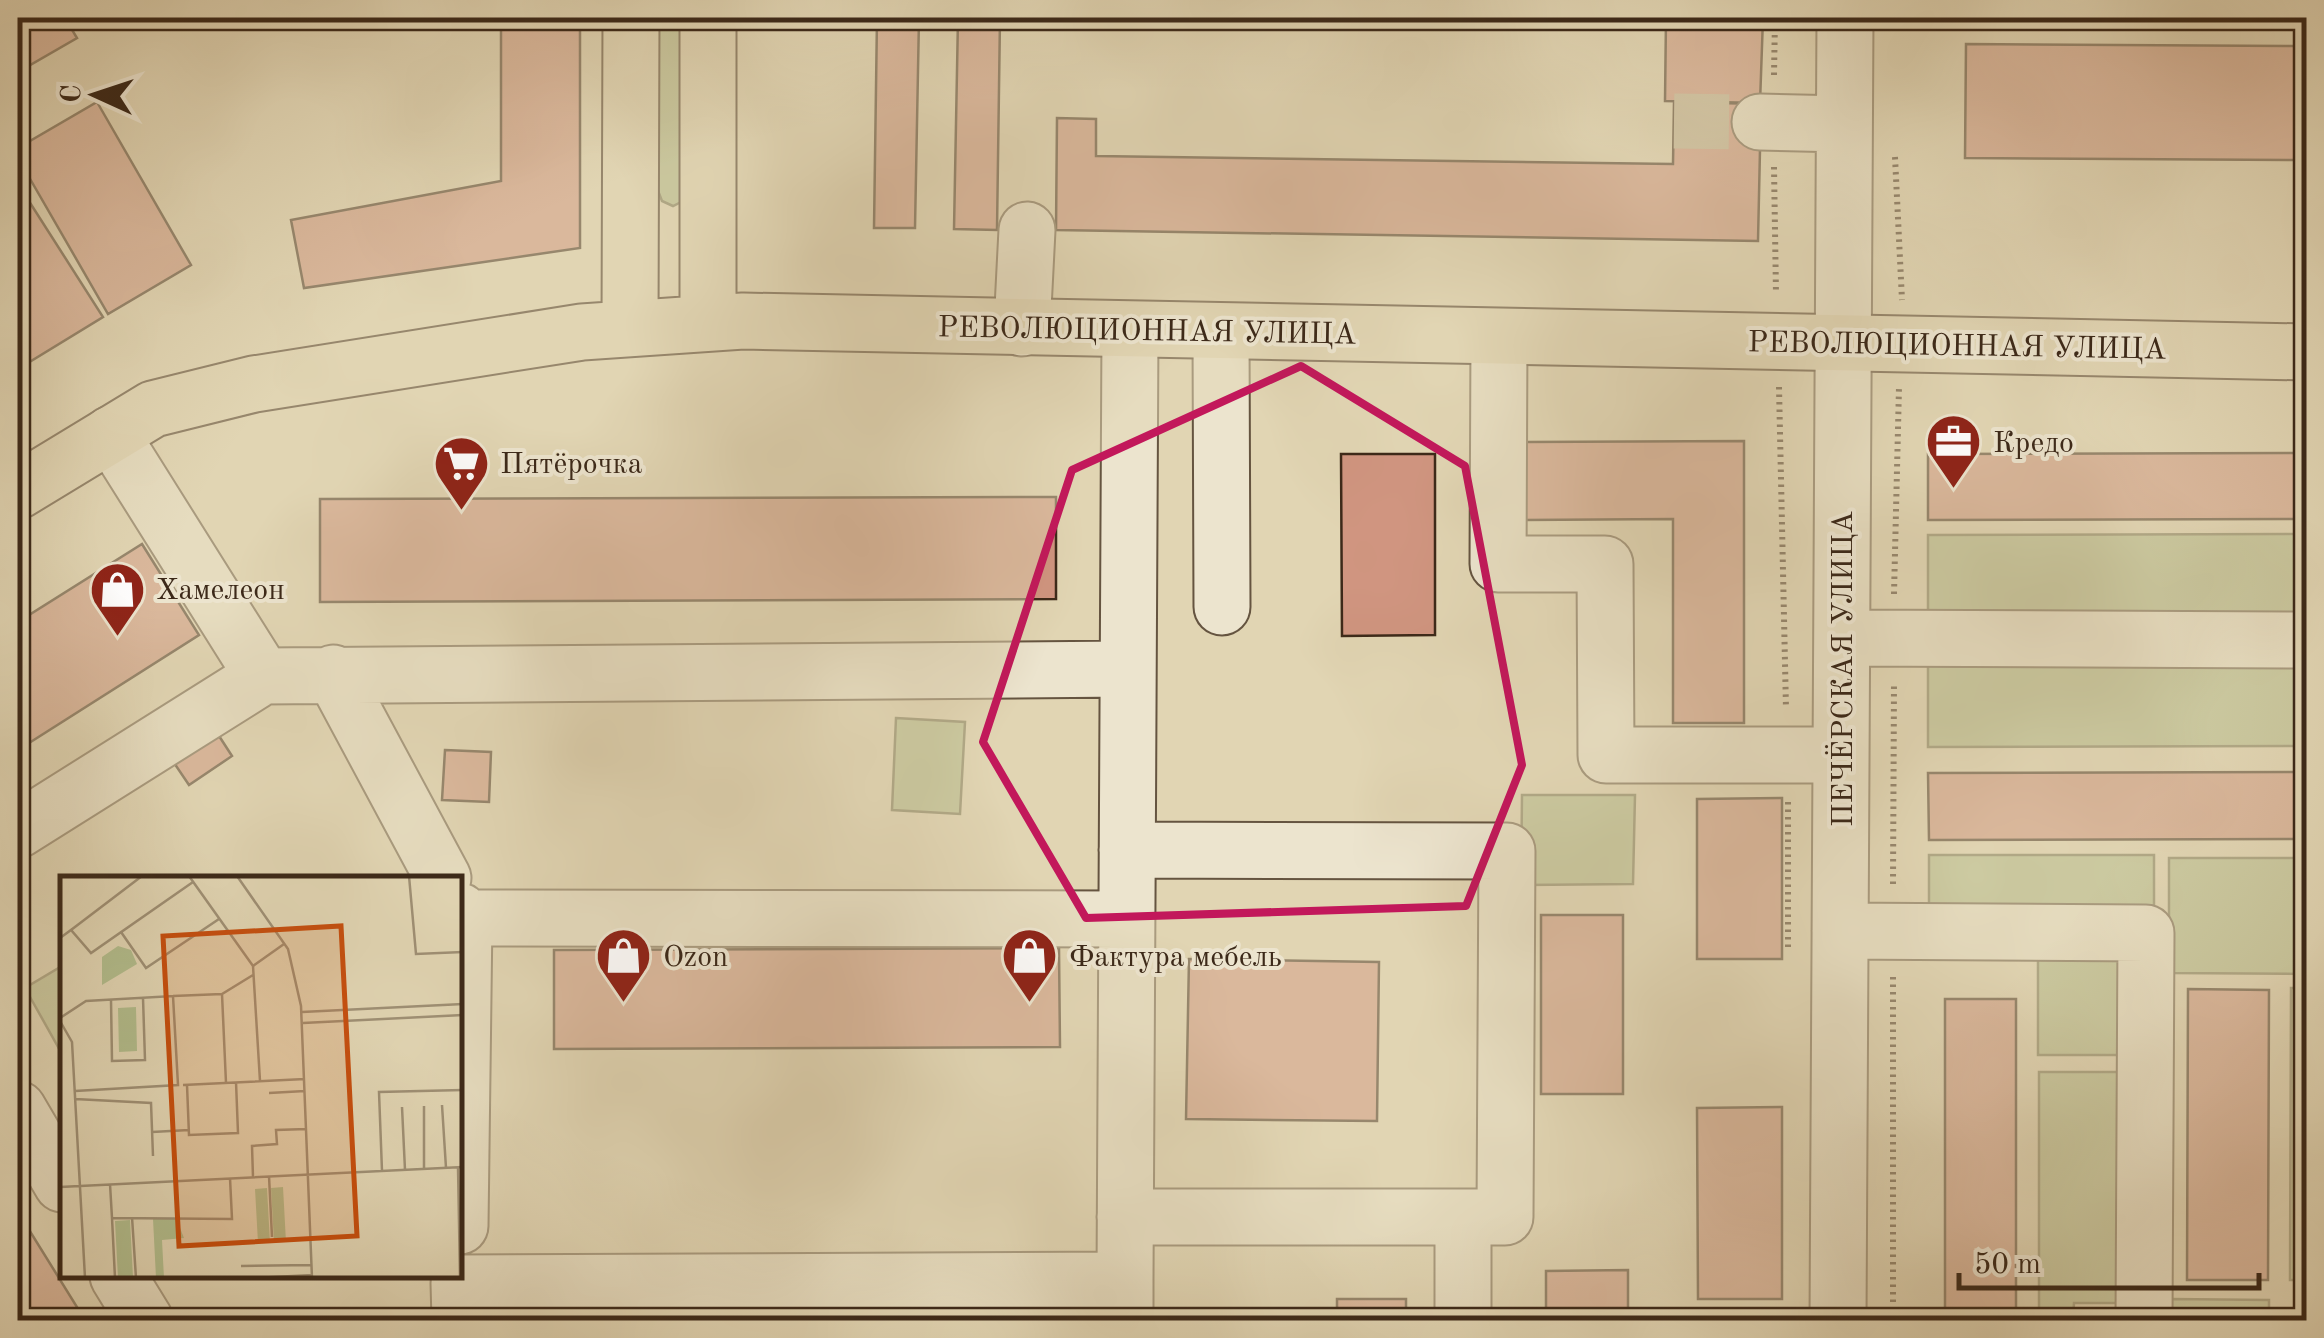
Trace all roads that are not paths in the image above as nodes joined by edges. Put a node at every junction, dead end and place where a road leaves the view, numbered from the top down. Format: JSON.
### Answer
{"nodes":[{"id":1,"x":631,"y":18,"type":"edge"},
{"id":2,"x":708,"y":18,"type":"edge"},
{"id":3,"x":1844,"y":18,"type":"edge"},
{"id":4,"x":1760,"y":122,"type":"tunnel mouth"},
{"id":5,"x":1844,"y":124,"type":"junction"},
{"id":6,"x":1027,"y":230,"type":"dead end"},
{"id":7,"x":708,"y":322,"type":"junction"},
{"id":8,"x":630,"y":327,"type":"junction"},
{"id":9,"x":1022,"y":328,"type":"junction"},
{"id":10,"x":1130,"y":330,"type":"junction"},
{"id":11,"x":1221,"y":332,"type":"junction"},
{"id":12,"x":1498,"y":337,"type":"junction"},
{"id":13,"x":1843,"y":343,"type":"junction"},
{"id":14,"x":2306,"y":352,"type":"edge"},
{"id":15,"x":111,"y":434,"type":"junction"},
{"id":16,"x":18,"y":491,"type":"edge"},
{"id":17,"x":1222,"y":607,"type":"dead end"},
{"id":18,"x":1868,"y":638,"type":"junction"},
{"id":19,"x":2294,"y":640,"type":"dead end"},
{"id":20,"x":1128,"y":670,"type":"junction"},
{"id":21,"x":333,"y":673,"type":"junction"},
{"id":22,"x":263,"y":676,"type":"junction"},
{"id":23,"x":1841,"y":755,"type":"junction"},
{"id":24,"x":18,"y":830,"type":"edge"},
{"id":25,"x":1126,"y":850,"type":"junction"},
{"id":26,"x":441,"y":876,"type":"edge"},
{"id":27,"x":462,"y":902,"type":"edge"},
{"id":28,"x":1126,"y":919,"type":"junction"},
{"id":29,"x":1866,"y":931,"type":"junction"},
{"id":30,"x":18,"y":1109,"type":"edge"},
{"id":31,"x":60,"y":1181,"type":"edge"},
{"id":32,"x":1125,"y":1217,"type":"junction"},
{"id":33,"x":1463,"y":1217,"type":"junction"},
{"id":34,"x":119,"y":1278,"type":"edge"},
{"id":35,"x":459,"y":1293,"type":"edge"},
{"id":36,"x":1125,"y":1300,"type":"edge"},
{"id":37,"x":144,"y":1320,"type":"edge"},
{"id":38,"x":1463,"y":1320,"type":"edge"},
{"id":39,"x":1838,"y":1320,"type":"edge"},
{"id":40,"x":2144,"y":1320,"type":"edge"}],
"edges":[{"from":1,"to":8,"type":"main road"},
{"from":2,"to":7,"type":"main road"},
{"from":3,"to":5,"type":"street","name":"ПЕЧЁРСКАЯ УЛИЦА"},
{"from":4,"to":5,"type":"street"},
{"from":5,"to":13,"type":"street","name":"ПЕЧЁРСКАЯ УЛИЦА"},
{"from":6,"to":9,"type":"street"},
{"from":7,"to":8,"type":"main road","name":"РЕВОЛЮЦИОННАЯ УЛИЦА"},
{"from":7,"to":9,"type":"main road","name":"РЕВОЛЮЦИОННАЯ УЛИЦА"},
{"from":8,"to":15,"type":"main road","name":"РЕВОЛЮЦИОННАЯ УЛИЦА"},
{"from":9,"to":10,"type":"main road","name":"РЕВОЛЮЦИОННАЯ УЛИЦА"},
{"from":10,"to":11,"type":"main road","name":"РЕВОЛЮЦИОННАЯ УЛИЦА"},
{"from":10,"to":20,"type":"street"},
{"from":11,"to":12,"type":"main road","name":"РЕВОЛЮЦИОННАЯ УЛИЦА"},
{"from":11,"to":17,"type":"street"},
{"from":12,"to":13,"type":"main road","name":"РЕВОЛЮЦИОННАЯ УЛИЦА"},
{"from":12,"to":23,"type":"street"},
{"from":13,"to":14,"type":"main road","name":"РЕВОЛЮЦИОННАЯ УЛИЦА"},
{"from":13,"to":18,"type":"street","name":"ПЕЧЁРСКАЯ УЛИЦА"},
{"from":15,"to":16,"type":"main road","name":"РЕВОЛЮЦИОННАЯ УЛИЦА"},
{"from":15,"to":22,"type":"street"},
{"from":18,"to":19,"type":"street"},
{"from":18,"to":23,"type":"street","name":"ПЕЧЁРСКАЯ УЛИЦА"},
{"from":20,"to":21,"type":"street"},
{"from":20,"to":25,"type":"street"},
{"from":21,"to":22,"type":"street"},
{"from":21,"to":26,"type":"street"},
{"from":22,"to":24,"type":"street"},
{"from":23,"to":29,"type":"street","name":"ПЕЧЁРСКАЯ УЛИЦА"},
{"from":25,"to":28,"type":"street"},
{"from":25,"to":33,"type":"street"},
{"from":27,"to":28,"type":"street"},
{"from":28,"to":32,"type":"street"},
{"from":29,"to":39,"type":"street","name":"ПЕЧЁРСКАЯ УЛИЦА"},
{"from":29,"to":40,"type":"street"},
{"from":30,"to":31,"type":"street"},
{"from":32,"to":33,"type":"street"},
{"from":32,"to":36,"type":"street"},
{"from":33,"to":38,"type":"street"},
{"from":34,"to":37,"type":"street"},
{"from":35,"to":36,"type":"street"}]}
